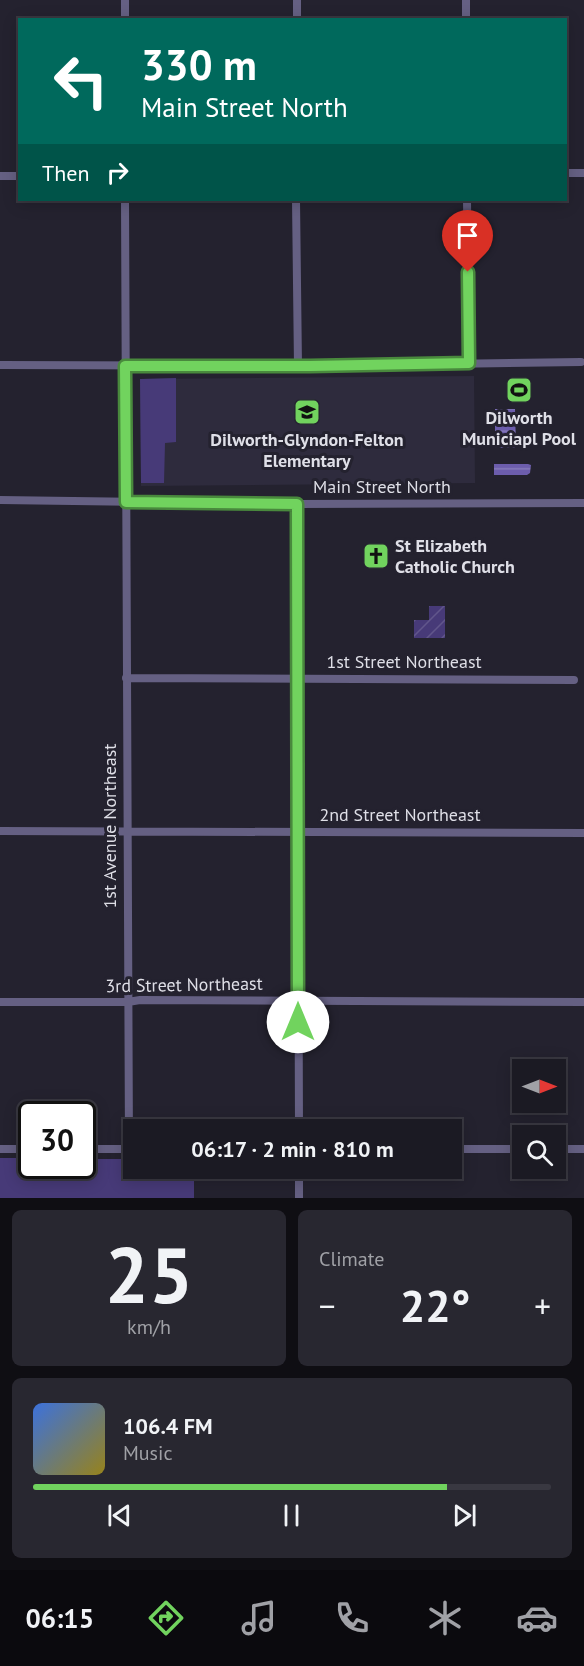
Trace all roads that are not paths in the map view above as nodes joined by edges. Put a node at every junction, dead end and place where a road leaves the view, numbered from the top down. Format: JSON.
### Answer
{"nodes":[{"id":1,"x":125,"y":0,"type":"edge"},
{"id":2,"x":297,"y":0,"type":"edge"},
{"id":3,"x":466,"y":0,"type":"edge"},
{"id":4,"x":125,"y":18,"type":"edge"},
{"id":5,"x":297,"y":18,"type":"edge"},
{"id":6,"x":466,"y":18,"type":"edge"},
{"id":7,"x":567,"y":173,"type":"edge"},
{"id":8,"x":584,"y":173,"type":"edge"},
{"id":9,"x":0,"y":176,"type":"edge"},
{"id":10,"x":18,"y":176,"type":"edge"},
{"id":11,"x":125,"y":201,"type":"edge"},
{"id":12,"x":296,"y":201,"type":"edge"},
{"id":13,"x":467,"y":201,"type":"edge"},
{"id":14,"x":581,"y":362,"type":"dead end"},
{"id":15,"x":469,"y":363,"type":"junction"},
{"id":16,"x":0,"y":365,"type":"edge"},
{"id":17,"x":125,"y":366,"type":"junction"},
{"id":18,"x":298,"y":366,"type":"junction"},
{"id":19,"x":0,"y":500,"type":"edge"},
{"id":20,"x":126,"y":502,"type":"junction"},
{"id":21,"x":584,"y":503,"type":"edge"},
{"id":22,"x":297,"y":504,"type":"junction"},
{"id":23,"x":126,"y":678,"type":"junction"},
{"id":24,"x":298,"y":679,"type":"junction"},
{"id":25,"x":574,"y":680,"type":"dead end"},
{"id":26,"x":0,"y":831,"type":"edge"},
{"id":27,"x":127,"y":831,"type":"junction"},
{"id":28,"x":298,"y":832,"type":"junction"},
{"id":29,"x":584,"y":832,"type":"edge"},
{"id":30,"x":298,"y":1000,"type":"junction"},
{"id":31,"x":0,"y":1002,"type":"edge"},
{"id":32,"x":128,"y":1002,"type":"junction"},
{"id":33,"x":584,"y":1002,"type":"edge"},
{"id":34,"x":130,"y":1119,"type":"edge"},
{"id":35,"x":299,"y":1119,"type":"edge"},
{"id":36,"x":0,"y":1149,"type":"edge"},
{"id":37,"x":18,"y":1149,"type":"edge"},
{"id":38,"x":96,"y":1149,"type":"edge"},
{"id":39,"x":123,"y":1149,"type":"edge"},
{"id":40,"x":462,"y":1149,"type":"edge"},
{"id":41,"x":512,"y":1149,"type":"edge"},
{"id":42,"x":566,"y":1149,"type":"edge"},
{"id":43,"x":584,"y":1149,"type":"edge"},
{"id":44,"x":299,"y":1179,"type":"edge"},
{"id":45,"x":299,"y":1198,"type":"edge"}],
"edges":[{"from":1,"to":4,"type":"street"},
{"from":2,"to":5,"type":"street"},
{"from":3,"to":6,"type":"street"},
{"from":7,"to":8,"type":"street"},
{"from":9,"to":10,"type":"street"},
{"from":11,"to":17,"type":"street","name":"1st Avenue Northeast"},
{"from":12,"to":18,"type":"street"},
{"from":13,"to":15,"type":"street"},
{"from":14,"to":15,"type":"street"},
{"from":15,"to":18,"type":"street"},
{"from":16,"to":17,"type":"street"},
{"from":17,"to":18,"type":"street"},
{"from":17,"to":20,"type":"street","name":"1st Avenue Northeast"},
{"from":19,"to":20,"type":"street","name":"Main Street North"},
{"from":20,"to":22,"type":"street","name":"Main Street North"},
{"from":20,"to":23,"type":"street","name":"1st Avenue Northeast"},
{"from":21,"to":22,"type":"street","name":"Main Street North"},
{"from":22,"to":24,"type":"street"},
{"from":23,"to":24,"type":"street","name":"1st Street Northeast"},
{"from":23,"to":27,"type":"street","name":"1st Avenue Northeast"},
{"from":24,"to":25,"type":"street","name":"1st Street Northeast"},
{"from":24,"to":28,"type":"street"},
{"from":26,"to":27,"type":"street","name":"2nd Street Northeast"},
{"from":27,"to":28,"type":"street","name":"2nd Street Northeast"},
{"from":27,"to":32,"type":"street","name":"1st Avenue Northeast"},
{"from":28,"to":29,"type":"street","name":"2nd Street Northeast"},
{"from":28,"to":30,"type":"street"},
{"from":30,"to":32,"type":"street","name":"3rd Street Northeast"},
{"from":30,"to":33,"type":"street","name":"3rd Street Northeast"},
{"from":30,"to":35,"type":"street"},
{"from":31,"to":32,"type":"street","name":"3rd Street Northeast"},
{"from":32,"to":34,"type":"street","name":"1st Avenue Northeast"},
{"from":36,"to":37,"type":"street"},
{"from":38,"to":39,"type":"street"},
{"from":40,"to":41,"type":"street"},
{"from":42,"to":43,"type":"street"},
{"from":44,"to":45,"type":"street"}]}
